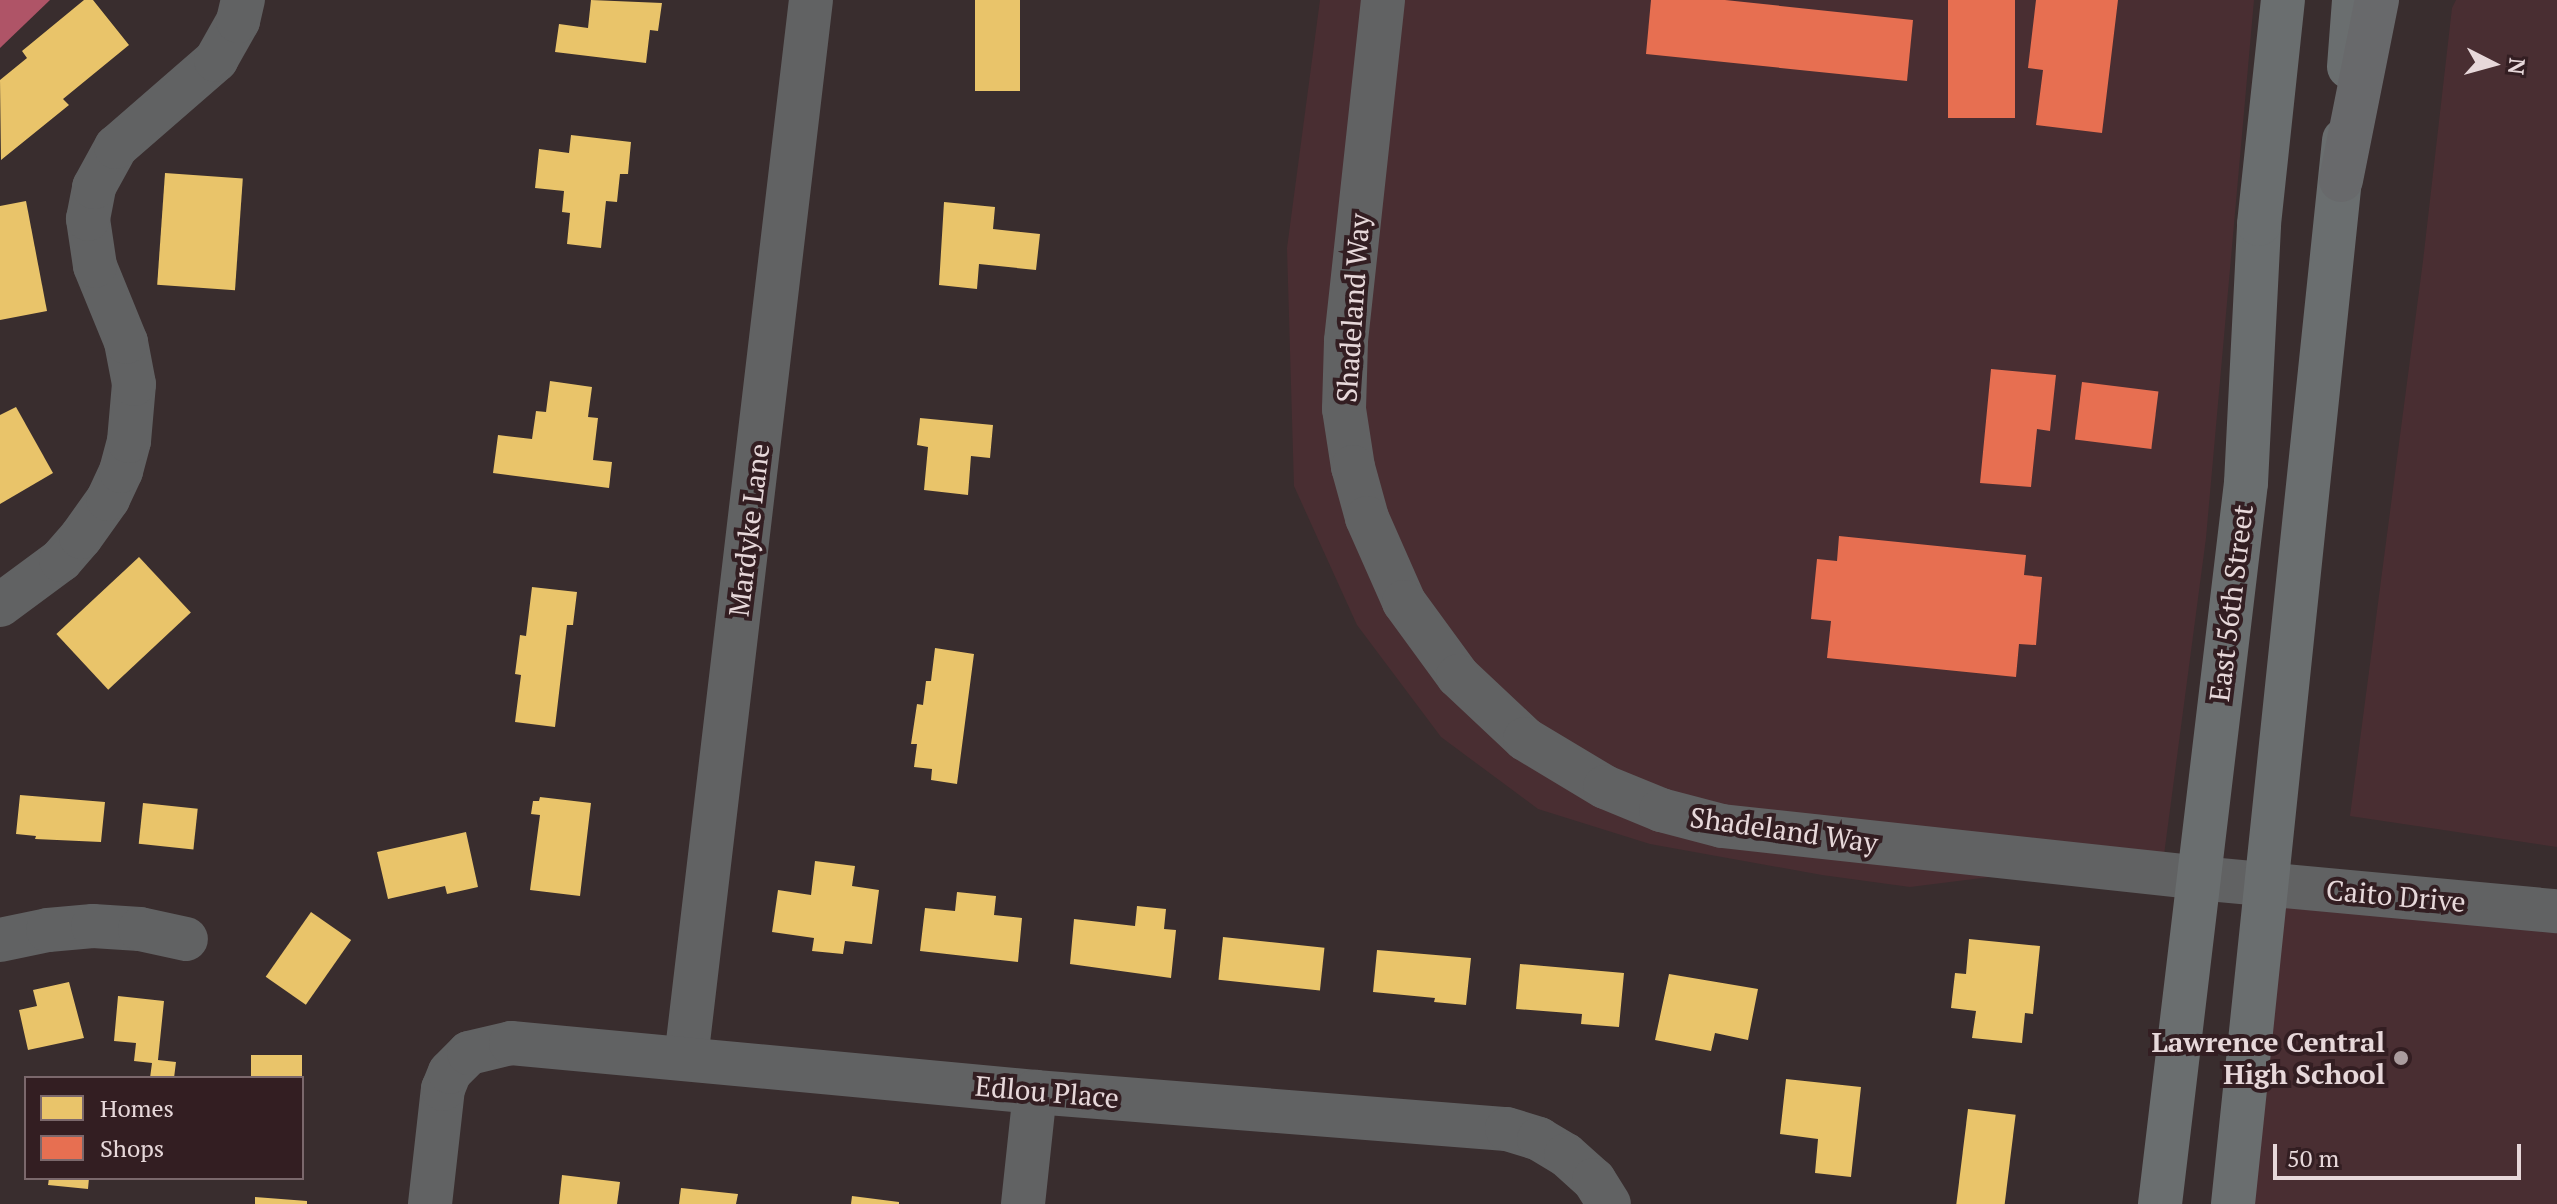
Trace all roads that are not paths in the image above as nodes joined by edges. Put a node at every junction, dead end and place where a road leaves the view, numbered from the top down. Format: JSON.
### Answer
{"nodes":[{"id":1,"x":243,"y":0,"type":"edge"},
{"id":2,"x":811,"y":0,"type":"edge"},
{"id":3,"x":1383,"y":0,"type":"edge"},
{"id":4,"x":2283,"y":0,"type":"edge"},
{"id":5,"x":2354,"y":0,"type":"edge"},
{"id":6,"x":2377,"y":0,"type":"edge"},
{"id":7,"x":2341,"y":180,"type":"junction"},
{"id":8,"x":0,"y":605,"type":"edge"},
{"id":9,"x":2233,"y":881,"type":"junction"},
{"id":10,"x":2557,"y":911,"type":"edge"},
{"id":11,"x":186,"y":939,"type":"dead end"},
{"id":12,"x":0,"y":940,"type":"edge"},
{"id":13,"x":686,"y":1059,"type":"junction"},
{"id":14,"x":1035,"y":1092,"type":"junction"},
{"id":15,"x":430,"y":1204,"type":"edge"},
{"id":16,"x":1023,"y":1204,"type":"edge"},
{"id":17,"x":1609,"y":1204,"type":"edge"},
{"id":18,"x":2160,"y":1204,"type":"edge"},
{"id":19,"x":2233,"y":1204,"type":"edge"}],
"edges":[{"from":1,"to":8,"type":"street"},
{"from":2,"to":13,"type":"street","name":"Mardyke Lane"},
{"from":3,"to":9,"type":"street","name":"Shadeland Way"},
{"from":4,"to":9,"type":"main road","name":"East 56th Street"},
{"from":5,"to":7,"type":"main road","name":"East 56th Street"},
{"from":6,"to":7,"type":"highway"},
{"from":7,"to":9,"type":"main road","name":"East 56th Street"},
{"from":9,"to":10,"type":"street","name":"Caito Drive"},
{"from":9,"to":18,"type":"main road","name":"East 56th Street"},
{"from":9,"to":19,"type":"main road","name":"East 56th Street"},
{"from":11,"to":12,"type":"street"},
{"from":13,"to":14,"type":"street","name":"Edlou Place"},
{"from":13,"to":15,"type":"street","name":"Edlou Place"},
{"from":14,"to":16,"type":"street"},
{"from":14,"to":17,"type":"street","name":"Edlou Place"}]}
